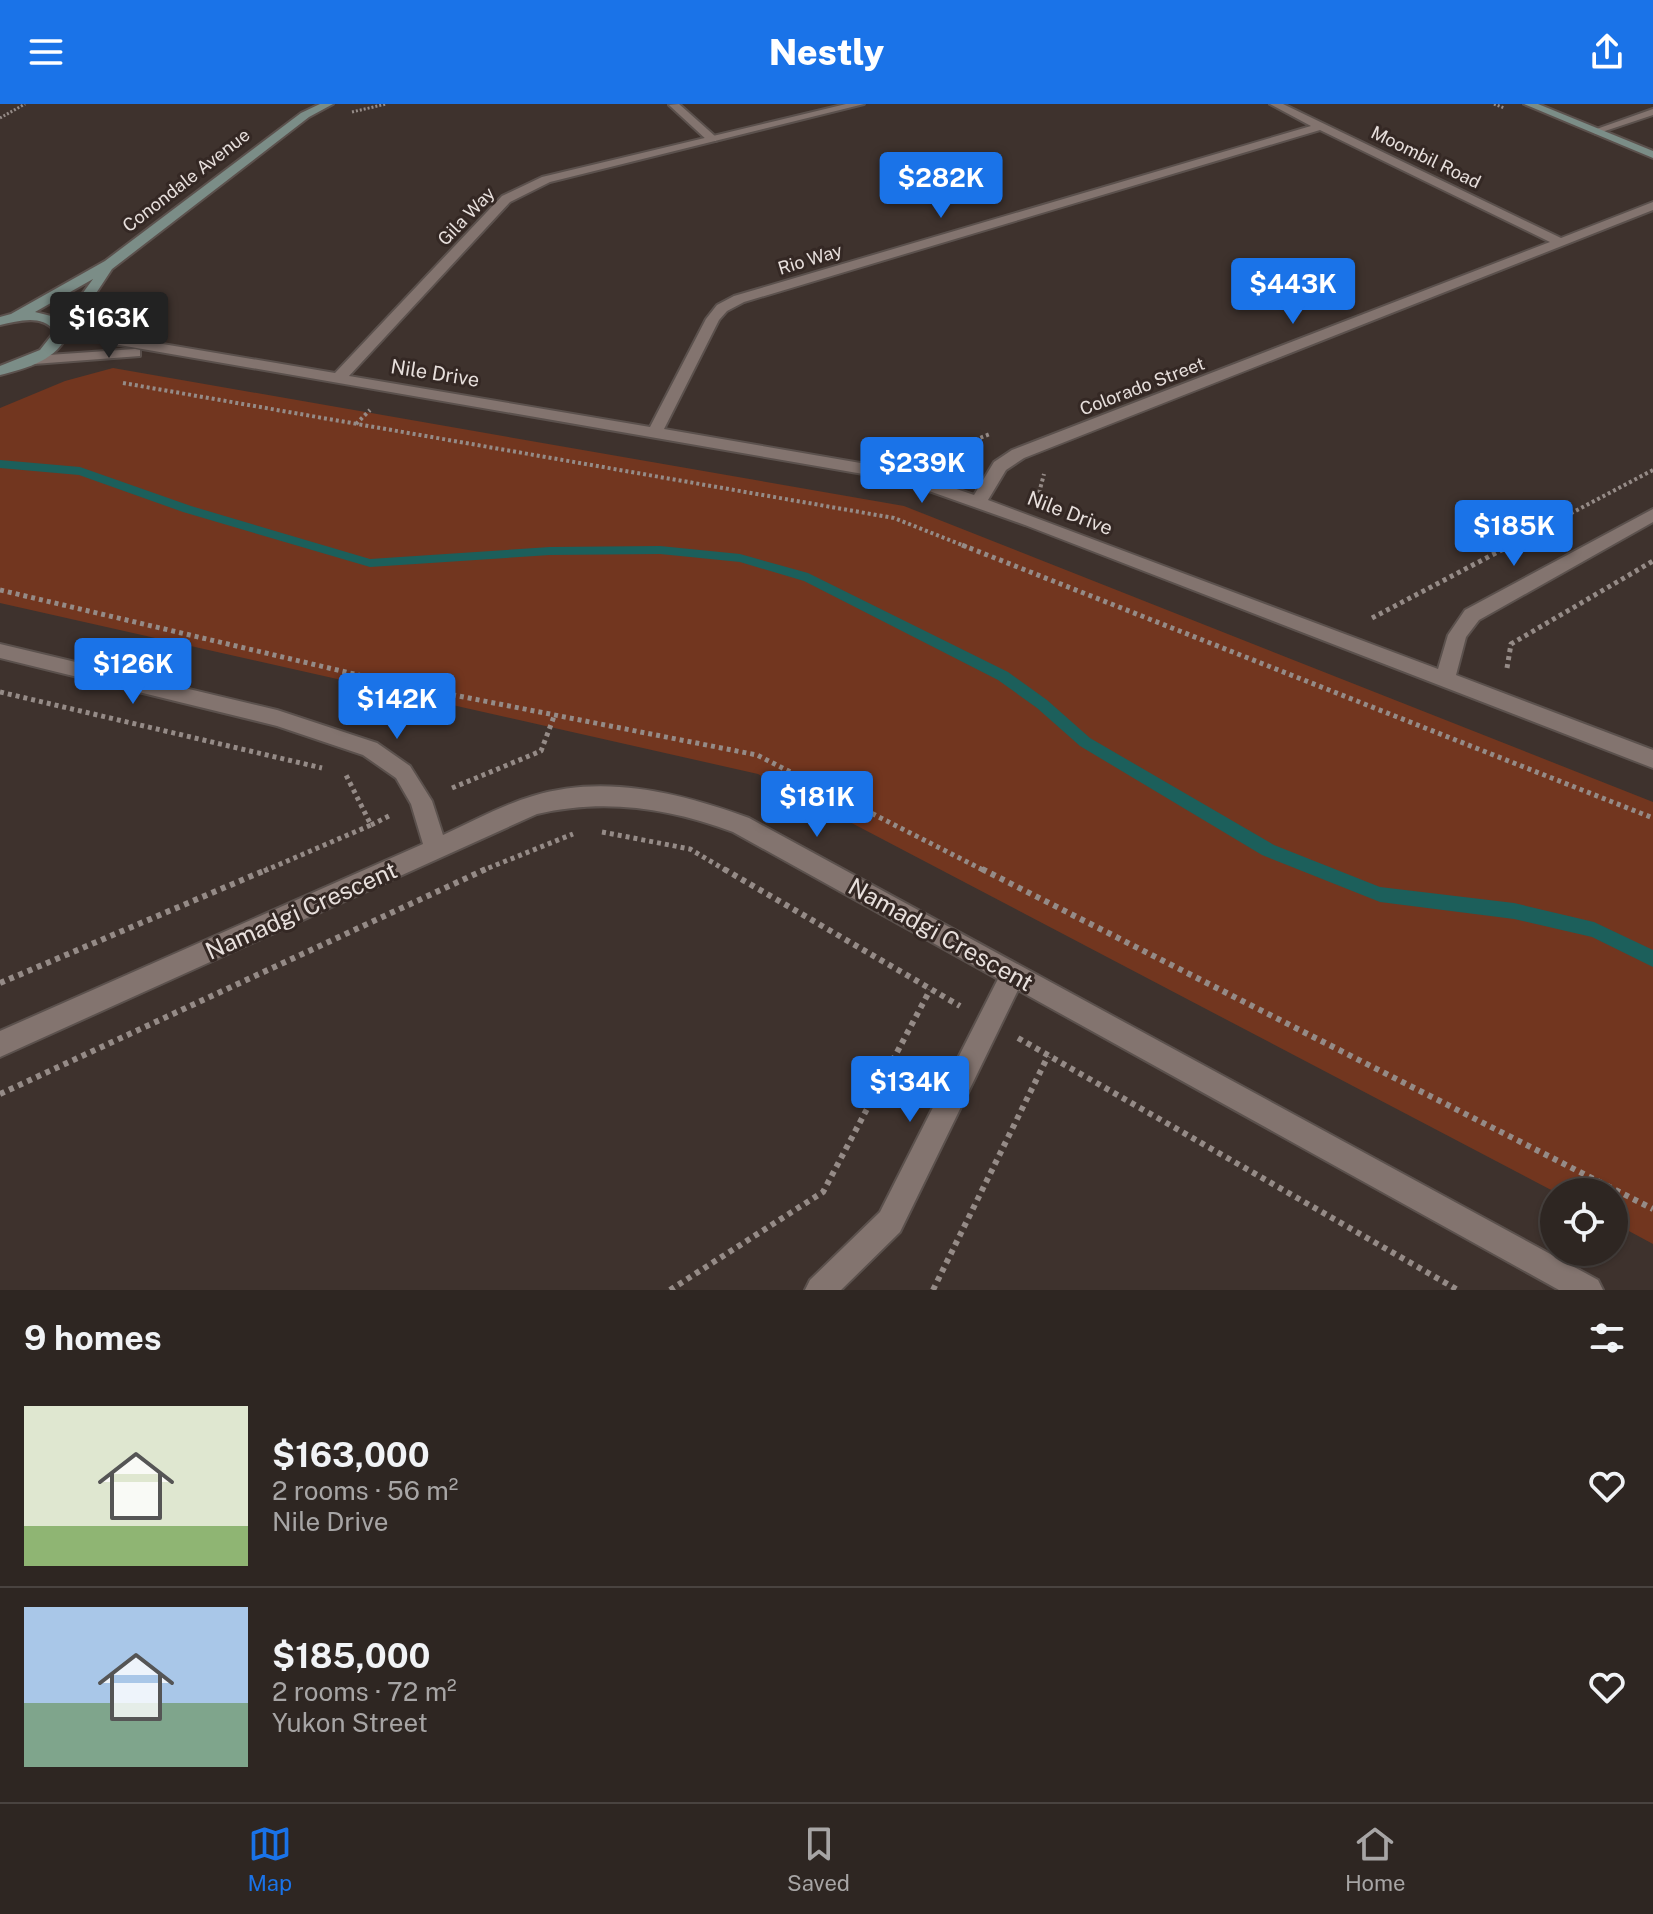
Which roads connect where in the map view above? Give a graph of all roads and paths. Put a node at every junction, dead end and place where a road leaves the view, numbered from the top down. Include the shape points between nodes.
1 (25, 104) edge
2 (328, 104) edge
3 (859, 104) edge
4 (1275, 104) edge
5 (1529, 104) edge
6 (674, 105) edge
7 (1653, 112) edge
8 (0, 118) edge
9 (1321, 126) junction
10 (1596, 131) junction
11 (712, 139) junction
12 (1653, 155) edge
13 (1653, 206) edge
14 (1560, 242) junction
15 (110, 264) junction
16 (16, 317) junction
17 (0, 321) edge
18 (61, 328) junction
19 (163, 351) junction
20 (34, 360) junction
21 (5, 371) edge
22 (337, 380) junction
23 (114, 381) dead end
24 (655, 432) junction
25 (1653, 470) edge
26 (1044, 473) dead end
27 (1051, 498) dead end
28 (978, 503) junction
29 (1653, 515) edge
30 (1653, 561) edge
31 (1385, 623) dead end
32 (1453, 648) junction
33 (0, 651) edge
34 (1507, 668) junction
35 (1521, 674) dead end
36 (1445, 680) junction
37 (0, 692) edge
38 (555, 714) dead end
39 (1653, 759) edge
40 (421, 801) junction
41 (1653, 818) edge
42 (371, 825) junction
43 (436, 849) junction
44 (1013, 974) junction
45 (0, 983) edge
46 (930, 990) junction
47 (990, 1021) junction
48 (0, 1044) edge
49 (1048, 1056) junction
50 (0, 1094) edge
51 (670, 1290) edge
52 (820, 1290) edge
53 (933, 1290) edge
54 (1458, 1290) edge
55 (1588, 1290) edge

1 - 8 path
2 - 15 street, Conondale Avenue via 305,115
3 - 11 street, Gila Way
4 - 9 street, Moombil Road
5 - 10 street
6 - 11 street
7 - 10 street
9 - 14 street, Moombil Road
9 - 24 street, Rio Way via 739,299 713,319
10 - 12 street
11 - 22 street, Gila Way via 522,188
13 - 14 street, Colorado Street
14 - 28 street, Colorado Street via 1018,454 1000,466
15 - 16 street, Conondale Avenue
15 - 18 street, Conondale Avenue
16 - 17 street
16 - 18 street via 44,317
18 - 19 street, Nile Drive
18 - 20 street, Conondale Avenue via 55,345
19 - 20 street, Nile Drive
19 - 22 street, Nile Drive
20 - 21 street
22 - 24 street, Nile Drive
23 - 41 path via 894,518
24 - 28 street, Nile Drive via 901,475
25 - 31 path via 1372,618
26 - 27 path via 1037,492
28 - 36 street, Nile Drive
29 - 32 street via 1472,615
30 - 34 path via 1511,644
32 - 34 path
32 - 36 street
33 - 40 street via 277,718 370,749 403,772
34 - 35 path
36 - 39 street, Nile Drive
37 - 42 path via 345,773
38 - 40 path via 541,751
40 - 42 path
40 - 43 street
42 - 45 path
43 - 44 street, Namadgi Crescent via 560,797 623,795 741,825
43 - 48 street, Namadgi Crescent
44 - 47 street
44 - 55 street, Namadgi Crescent
46 - 47 path
46 - 50 path via 690,849 586,829 526,850
46 - 51 path via 823,1192
47 - 49 path
47 - 52 street via 890,1222
49 - 53 path
49 - 54 path

